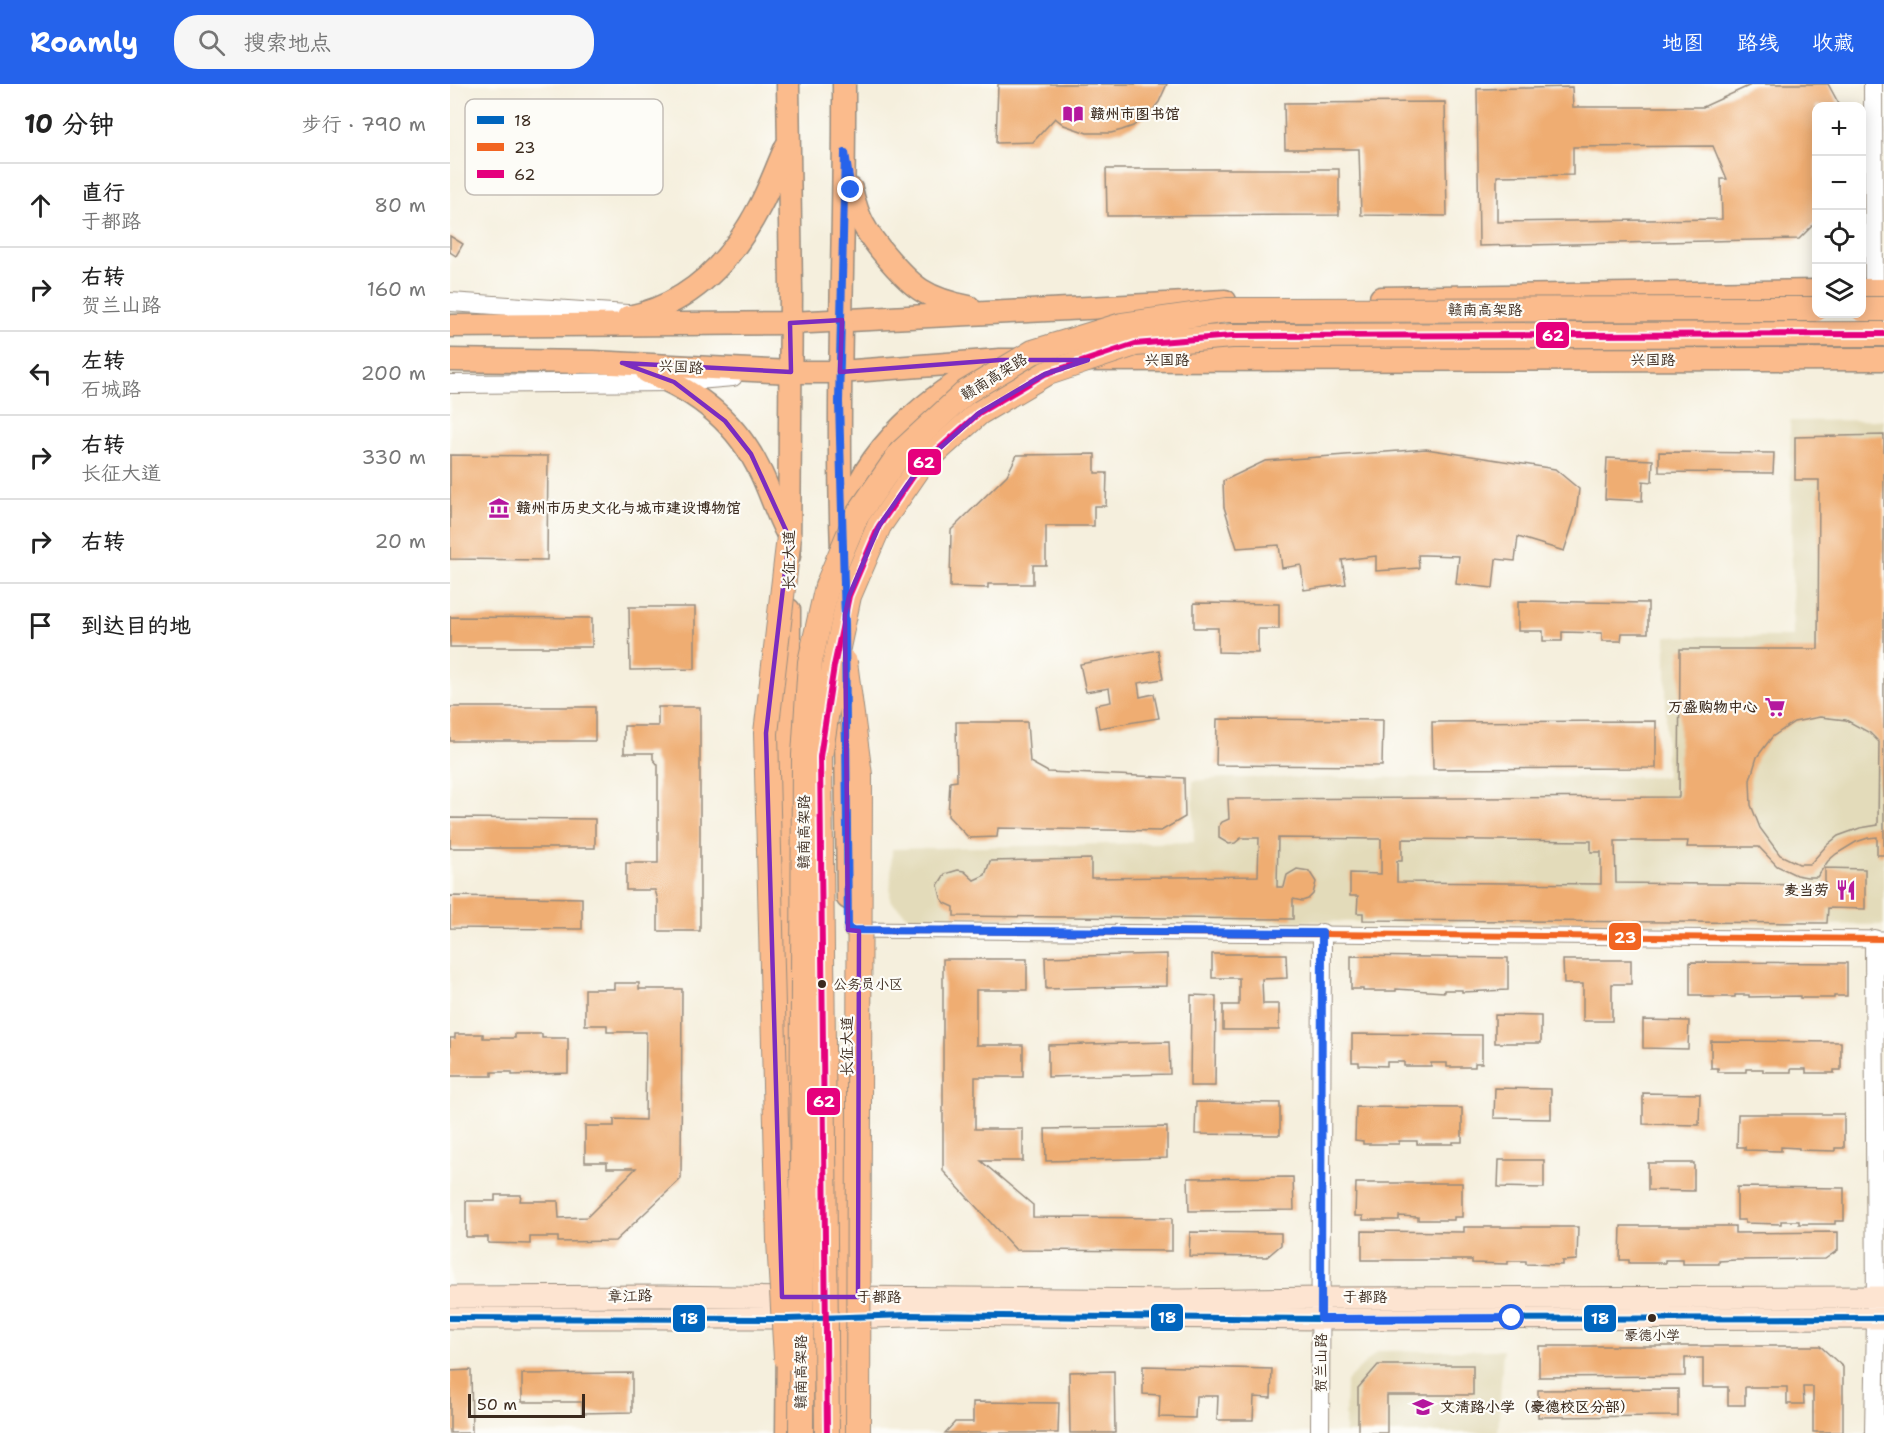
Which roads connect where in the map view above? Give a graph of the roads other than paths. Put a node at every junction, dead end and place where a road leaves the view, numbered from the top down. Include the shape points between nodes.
1 (788, 84) edge
2 (844, 84) edge
3 (1874, 84) edge
4 (788, 143) junction
5 (845, 153) junction
6 (1812, 291) edge
7 (1873, 298) edge
8 (450, 302) edge
9 (1812, 309) edge
10 (1021, 312) junction
11 (640, 315) junction
12 (842, 320) junction
13 (790, 323) junction
14 (450, 326) edge
15 (592, 326) junction
16 (1884, 334) edge
17 (1878, 359) edge
18 (450, 360) edge
19 (1000, 360) junction
20 (593, 362) junction
21 (791, 372) junction
22 (840, 372) junction
23 (674, 382) junction
24 (450, 384) edge
25 (842, 532) junction
26 (789, 537) junction
27 (845, 662) junction
28 (848, 930) junction
29 (1322, 933) junction
30 (1879, 939) edge
31 (450, 1297) edge
32 (1880, 1297) edge
33 (845, 1307) junction
34 (788, 1308) junction
35 (1321, 1308) junction
36 (450, 1318) edge
37 (1880, 1318) edge
38 (788, 1433) edge
39 (801, 1433) edge
40 (826, 1433) edge
41 (845, 1433) edge
42 (858, 1433) edge
43 (1320, 1433) edge
44 (1874, 1433) edge

1 - 4 main road, 长征大道
2 - 5 main road, 长征大道
3 - 7 street
4 - 11 main road via 750,224 710,274 684,296
4 - 13 main road, 长征大道
5 - 10 main road via 851,190 863,224 921,290 960,305
5 - 12 main road, 长征大道
6 - 10 main road via 1228,301
7 - 17 street
8 - 11 street
9 - 39 highway, 赣南高架路, bridge via 1227,310 1122,325 1033,352 966,392 901,452 856,517 827,586 810,662 804,755
10 - 12 main road
11 - 13 street
11 - 15 main road
12 - 13 main road
12 - 22 main road, 长征大道
13 - 15 main road
13 - 21 main road, 长征大道
14 - 15 main road
16 - 40 highway, 赣南高架路, bridge via 1232,336 1135,344 1045,374 980,412 921,465 879,526 849,596 820,757
17 - 19 main road, 兴国路
18 - 20 main road, 兴国路
19 - 22 main road, 兴国路
19 - 25 main road via 941,393 897,432 856,490
20 - 21 main road, 兴国路
20 - 23 main road via 633,366
21 - 22 main road, 兴国路
21 - 23 street
21 - 26 main road, 长征大道
22 - 25 main road, 长征大道
23 - 24 street
23 - 26 main road via 710,407 739,436 761,473
25 - 27 main road, 长征大道
26 - 34 main road, 长征大道
26 - 38 highway, bridge via 766,733
27 - 28 main road, 长征大道
27 - 42 highway, bridge via 860,775
28 - 29 street
28 - 33 main road, 长征大道
29 - 30 street
29 - 35 street, 贺兰山路
30 - 32 street
31 - 34 main road, 章江路 via 685,1296
32 - 35 main road, 于都路
32 - 37 street
33 - 34 main road, 章江路
33 - 35 main road, 于都路 via 940,1315
33 - 41 main road, 长征大道
34 - 36 main road, 章江路
34 - 38 main road, 长征大道
35 - 37 main road, 于都路
35 - 43 street, 贺兰山路
37 - 44 street

